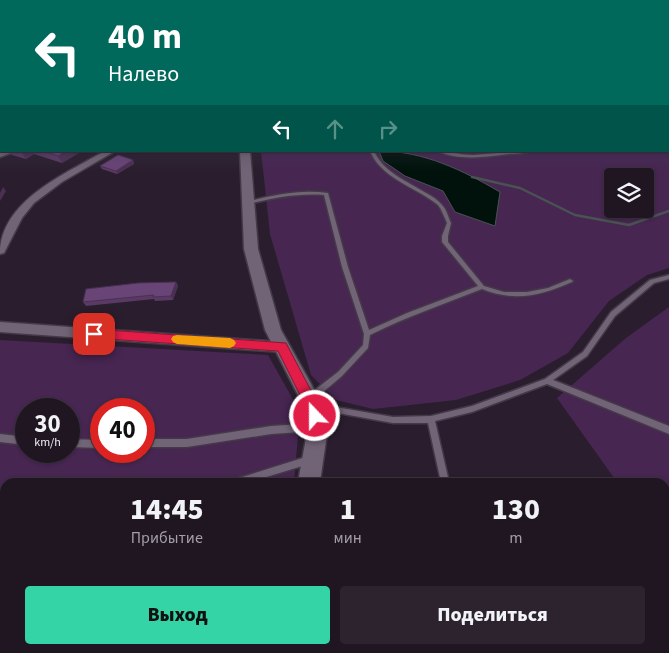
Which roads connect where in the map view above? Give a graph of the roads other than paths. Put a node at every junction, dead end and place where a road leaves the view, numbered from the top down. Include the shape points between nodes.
1 (108, 152) edge
2 (245, 152) edge
3 (372, 152) edge
4 (442, 152) edge
5 (514, 152) edge
6 (248, 203) junction
7 (0, 251) edge
8 (669, 277) edge
9 (570, 281) dead end
10 (482, 287) junction
11 (0, 327) edge
12 (367, 334) junction
13 (282, 346) junction
14 (547, 381) junction
15 (313, 406) junction
16 (431, 420) junction
17 (318, 427) junction
18 (669, 430) edge
19 (0, 438) edge
20 (15, 440) edge
21 (155, 443) edge
22 (313, 459) junction
23 (251, 478) edge
24 (310, 478) edge
25 (444, 478) edge

1 - 7 street via 30,202
2 - 6 street
3 - 10 lane via 374,158 395,177 418,188 441,206 449,223 445,242
4 - 5 lane via 468,155
6 - 12 lane via 308,192 326,194
6 - 13 street via 251,249 273,330
8 - 14 lane via 652,282 613,314 585,354
9 - 10 lane via 544,292 516,294 494,293
10 - 12 lane via 391,320
11 - 13 street
12 - 15 lane via 366,346 319,391
13 - 15 street
14 - 16 lane via 472,409
14 - 18 lane
15 - 16 lane via 393,420
15 - 17 street
16 - 25 lane
17 - 21 lane via 271,430 186,443
17 - 22 street
19 - 20 lane
22 - 23 lane
22 - 24 street

